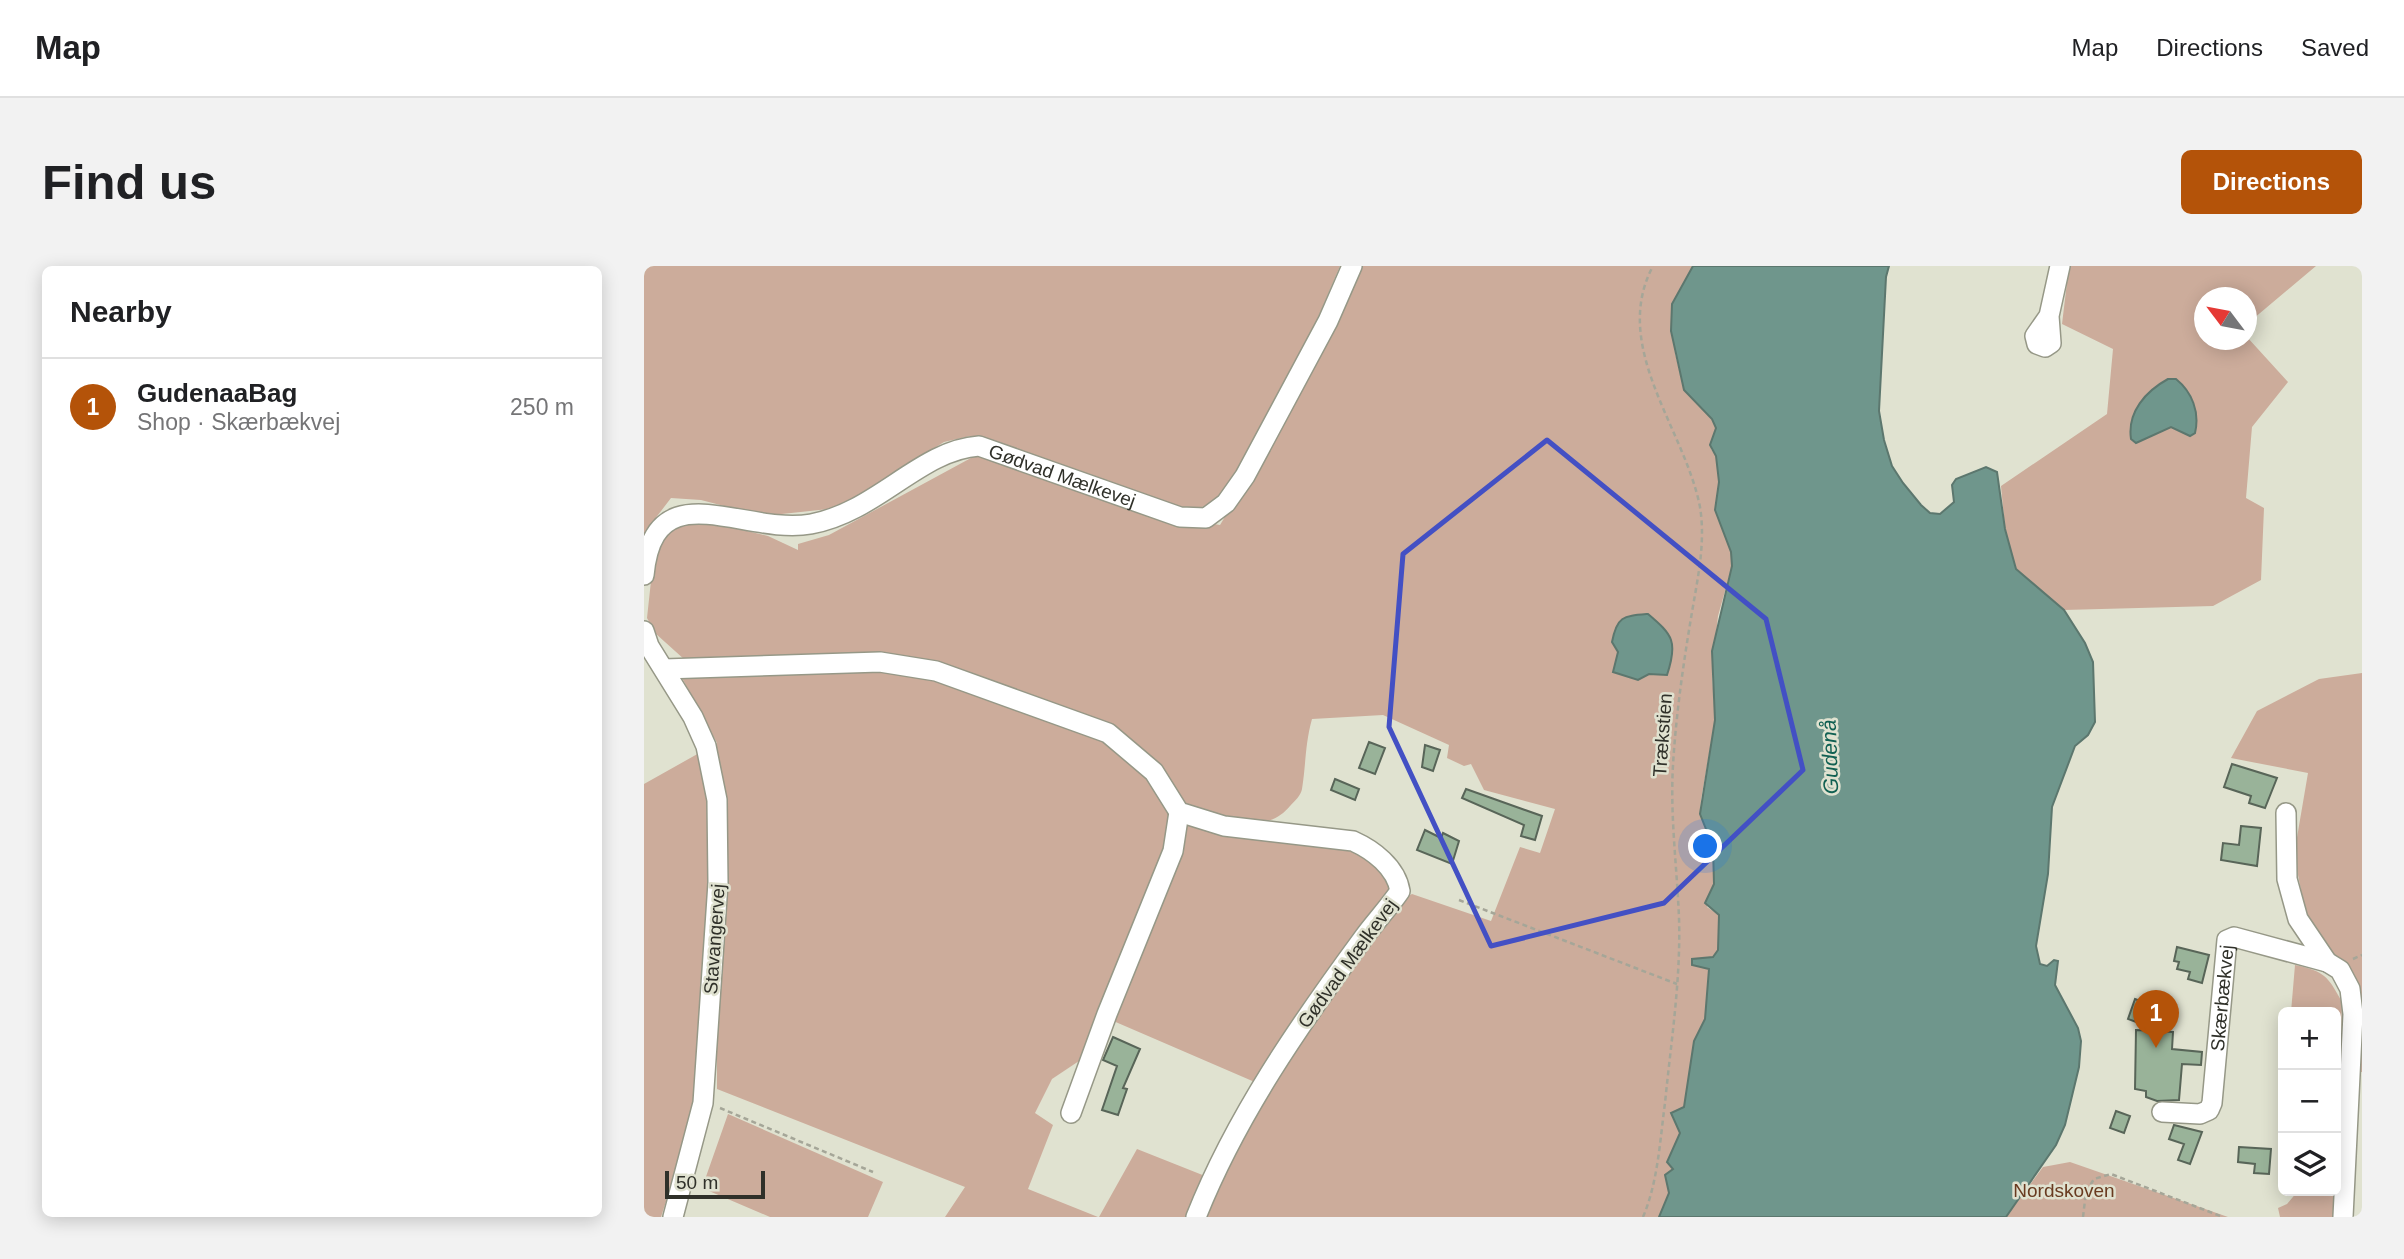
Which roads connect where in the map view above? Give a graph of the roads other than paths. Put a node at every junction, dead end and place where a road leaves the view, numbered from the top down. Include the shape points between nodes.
1 (1352, 266) edge
2 (2060, 266) edge
3 (2049, 316) dead end
4 (644, 575) edge
5 (644, 631) edge
6 (664, 668) junction
7 (1179, 811) junction
8 (2286, 813) dead end
9 (2327, 962) junction
10 (2162, 1112) dead end
11 (1071, 1113) dead end
12 (673, 1217) edge
13 (1196, 1217) edge
14 (2343, 1217) edge

1 - 4 street, Gødvad Mælkevej via 1328,321 1245,476 1226,503 1206,518 1180,517 979,446 962,447 942,454 872,501 835,518 773,525 691,512 676,514 652,536
2 - 3 street
5 - 6 street
6 - 7 street via 880,662 936,671 1108,733 1154,772
6 - 12 street, Stavangervej via 706,746 717,800 718,883 703,1103
7 - 11 street via 1173,851
7 - 13 street, Gødvad Mælkevej via 1224,826 1353,841 1381,860 1398,879 1400,891 1283,1054 1222,1160
8 - 9 street via 2291,899 2298,919
9 - 10 street, Skærbækvej via 2234,937 2227,940 2212,1103 2200,1115
9 - 14 street via 2340,970 2350,989 2353,1014

